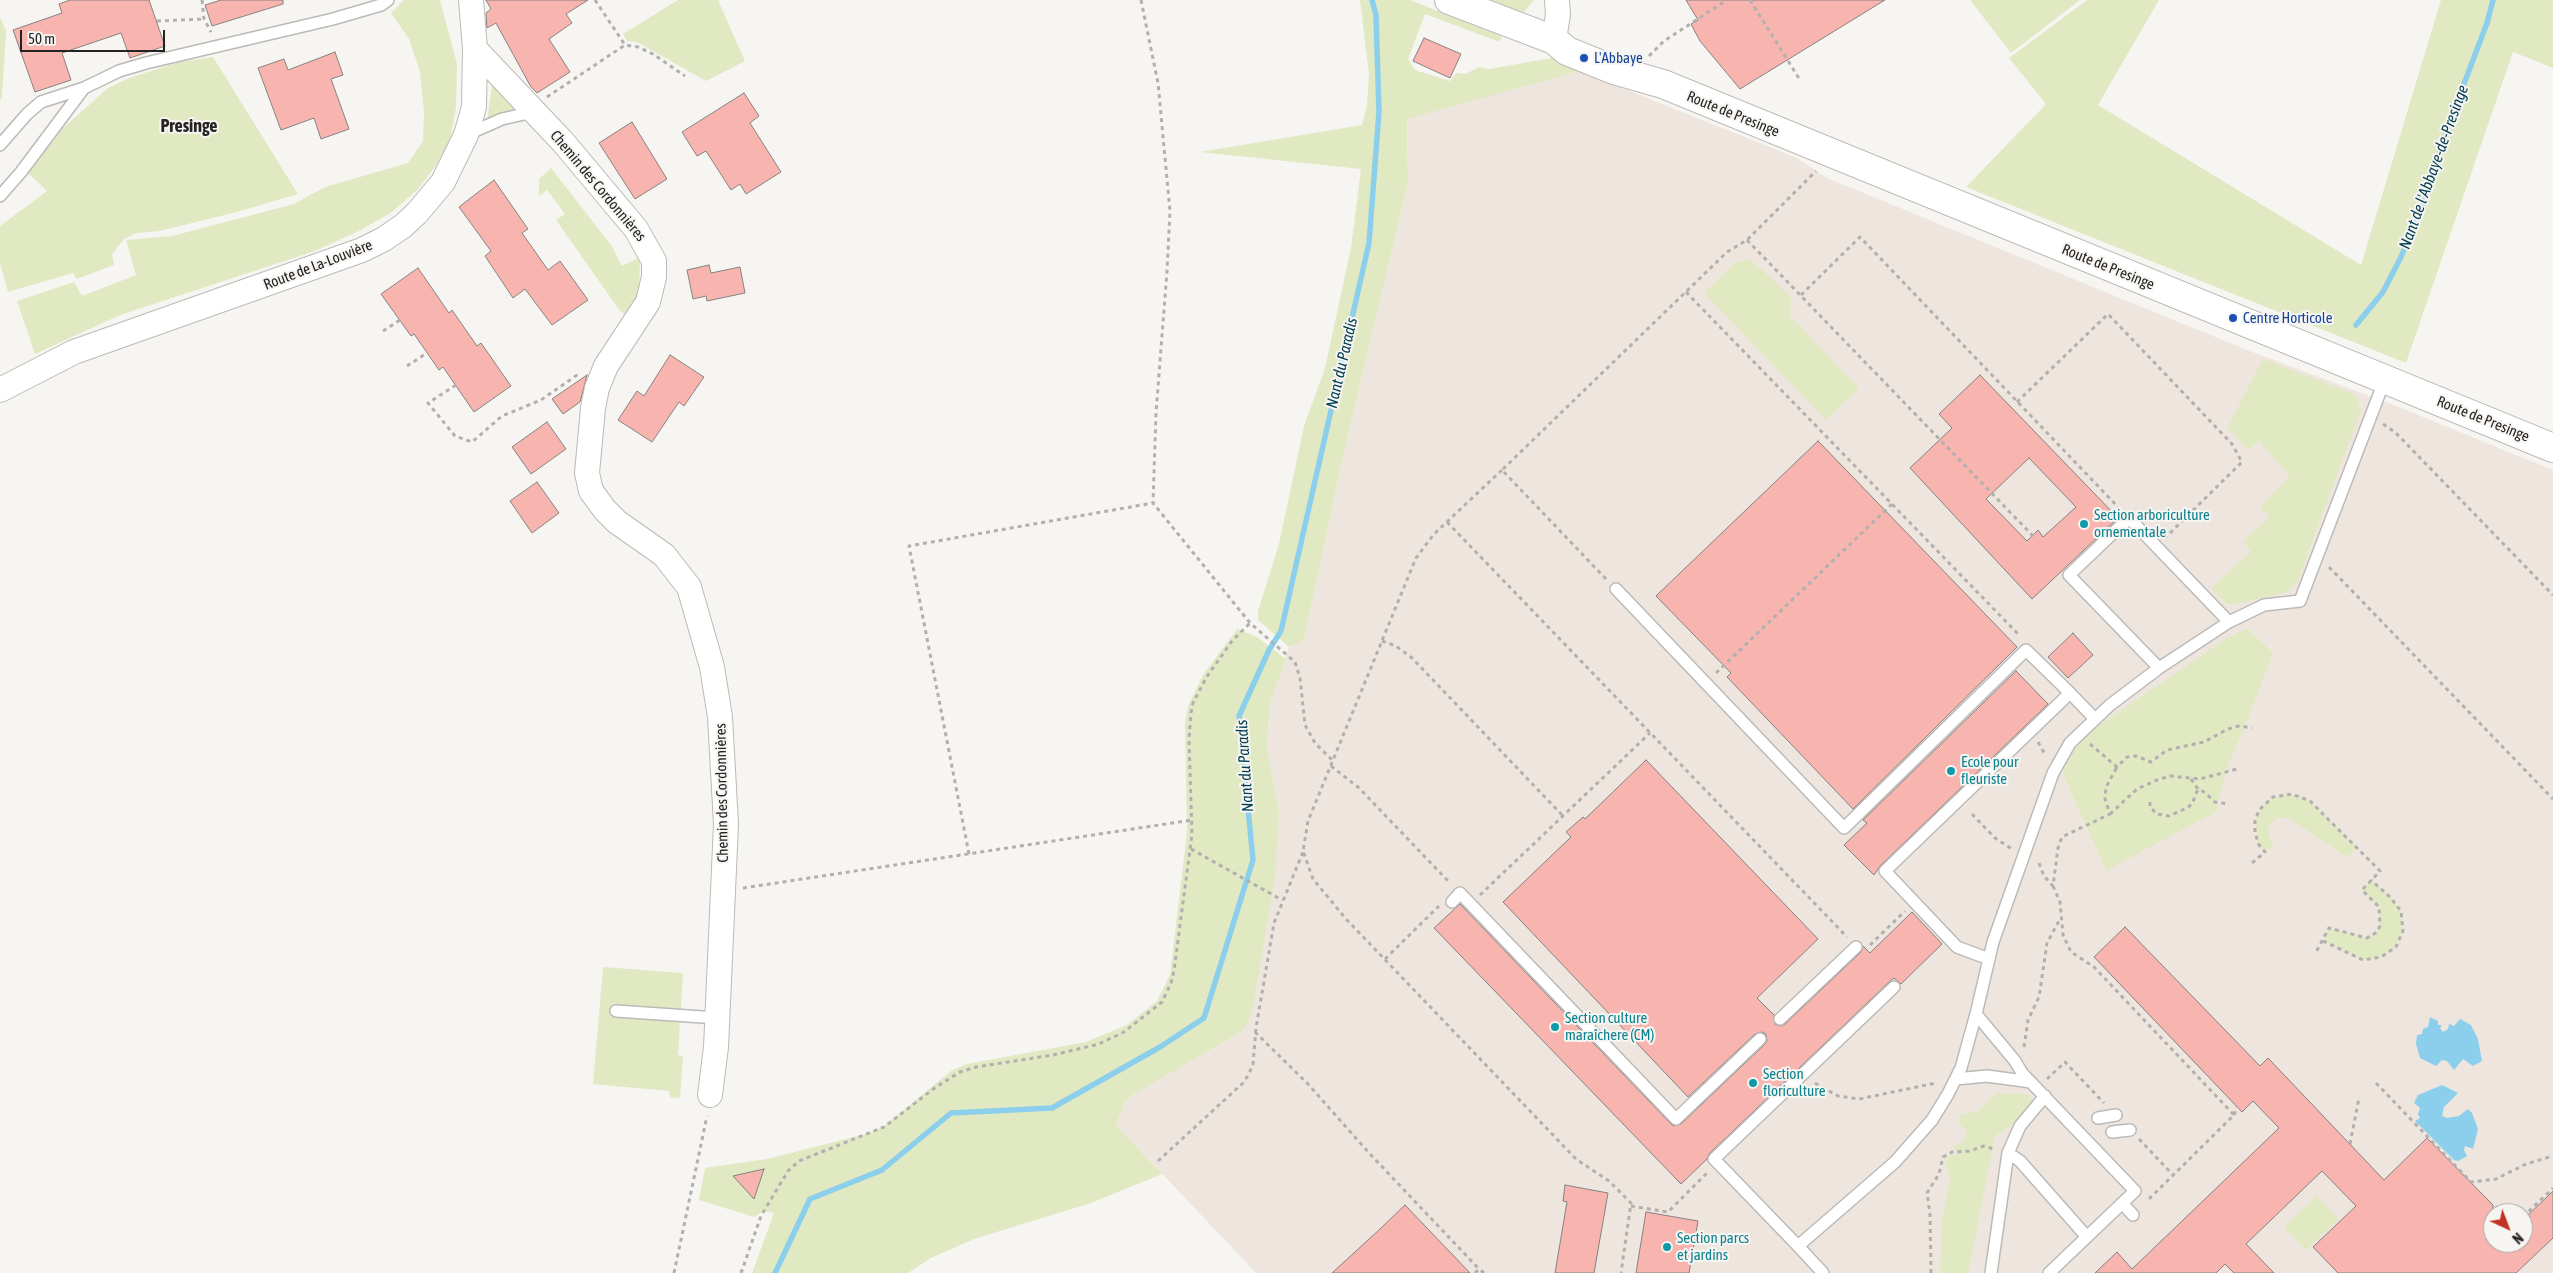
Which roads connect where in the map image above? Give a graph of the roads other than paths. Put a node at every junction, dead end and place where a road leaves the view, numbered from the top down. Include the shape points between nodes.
1 (388, 0) edge
2 (471, 0) edge
3 (1449, 0) edge
4 (1556, 0) edge
5 (1554, 40) junction
6 (475, 49) junction
7 (84, 88) junction
8 (533, 112) junction
9 (466, 135) junction
10 (0, 145) edge
11 (0, 196) edge
12 (2385, 379) junction
13 (0, 390) edge
14 (2553, 448) edge
15 (1616, 589) road end
16 (2229, 622) junction
17 (2159, 668) junction
18 (2070, 693) junction
19 (2094, 718) junction
20 (1456, 898) road end
21 (1862, 947) road end
22 (1988, 959) junction
23 (1894, 987) dead end
24 (616, 1011) dead end
25 (1976, 1014) junction
26 (717, 1018) junction
27 (1780, 1019) dead end
28 (1760, 1039) dead end
29 (1956, 1079) junction
30 (2031, 1082) junction
31 (710, 1095) road end
32 (2044, 1096) junction
33 (2116, 1115) dead end
34 (2098, 1118) dead end
35 (2130, 1130) dead end
36 (2112, 1132) dead end
37 (2008, 1153) junction
38 (2122, 1204) junction
39 (2133, 1215) road end
40 (2087, 1237) junction
41 (1798, 1246) junction
42 (1823, 1273) edge
43 (1991, 1273) edge
44 (2049, 1273) edge

1 - 7 lane via 333,19 146,63 119,71
2 - 6 street, Route de La-Louvière
3 - 5 street, Route de Presinge
4 - 5 street via 1558,14
5 - 12 street, Route de Presinge via 1567,51 1614,70 1663,84
6 - 8 street, Chemin des Cordonnières
6 - 9 street, Route de La-Louvière via 474,107
7 - 10 lane via 41,102
7 - 11 lane
8 - 9 lane via 502,119
8 - 26 street, Chemin des Cordonnières via 564,142 636,229 654,261 648,302 603,372 592,408 587,473 591,491 617,522 664,555 682,576 695,602 712,667 725,771
9 - 13 street, Route de La-Louvière via 443,182 417,213 384,239 314,269 74,352
12 - 14 street, Route de Presinge
12 - 16 lane via 2300,601 2264,605
15 - 18 lane via 1844,828 2026,650
16 - 17 lane
16 - 17 lane via 2129,518 2069,576
17 - 19 lane
18 - 19 lane
18 - 22 lane via 1885,872 1956,947
19 - 22 lane via 2070,743 2054,773
20 - 28 lane via 1470,904 1676,1119
21 - 27 lane
22 - 25 lane
23 - 41 lane via 1714,1159
24 - 26 lane
25 - 29 lane
25 - 30 lane
26 - 31 street, Chemin des Cordonnières
29 - 30 lane via 1987,1076
29 - 41 lane via 1940,1108 1909,1148
30 - 32 lane
32 - 37 lane via 2020,1126
32 - 38 lane via 2135,1191
33 - 34 lane
35 - 36 lane
37 - 40 lane via 2020,1161
37 - 43 lane
38 - 39 lane
38 - 40 lane
40 - 44 lane
41 - 42 lane

